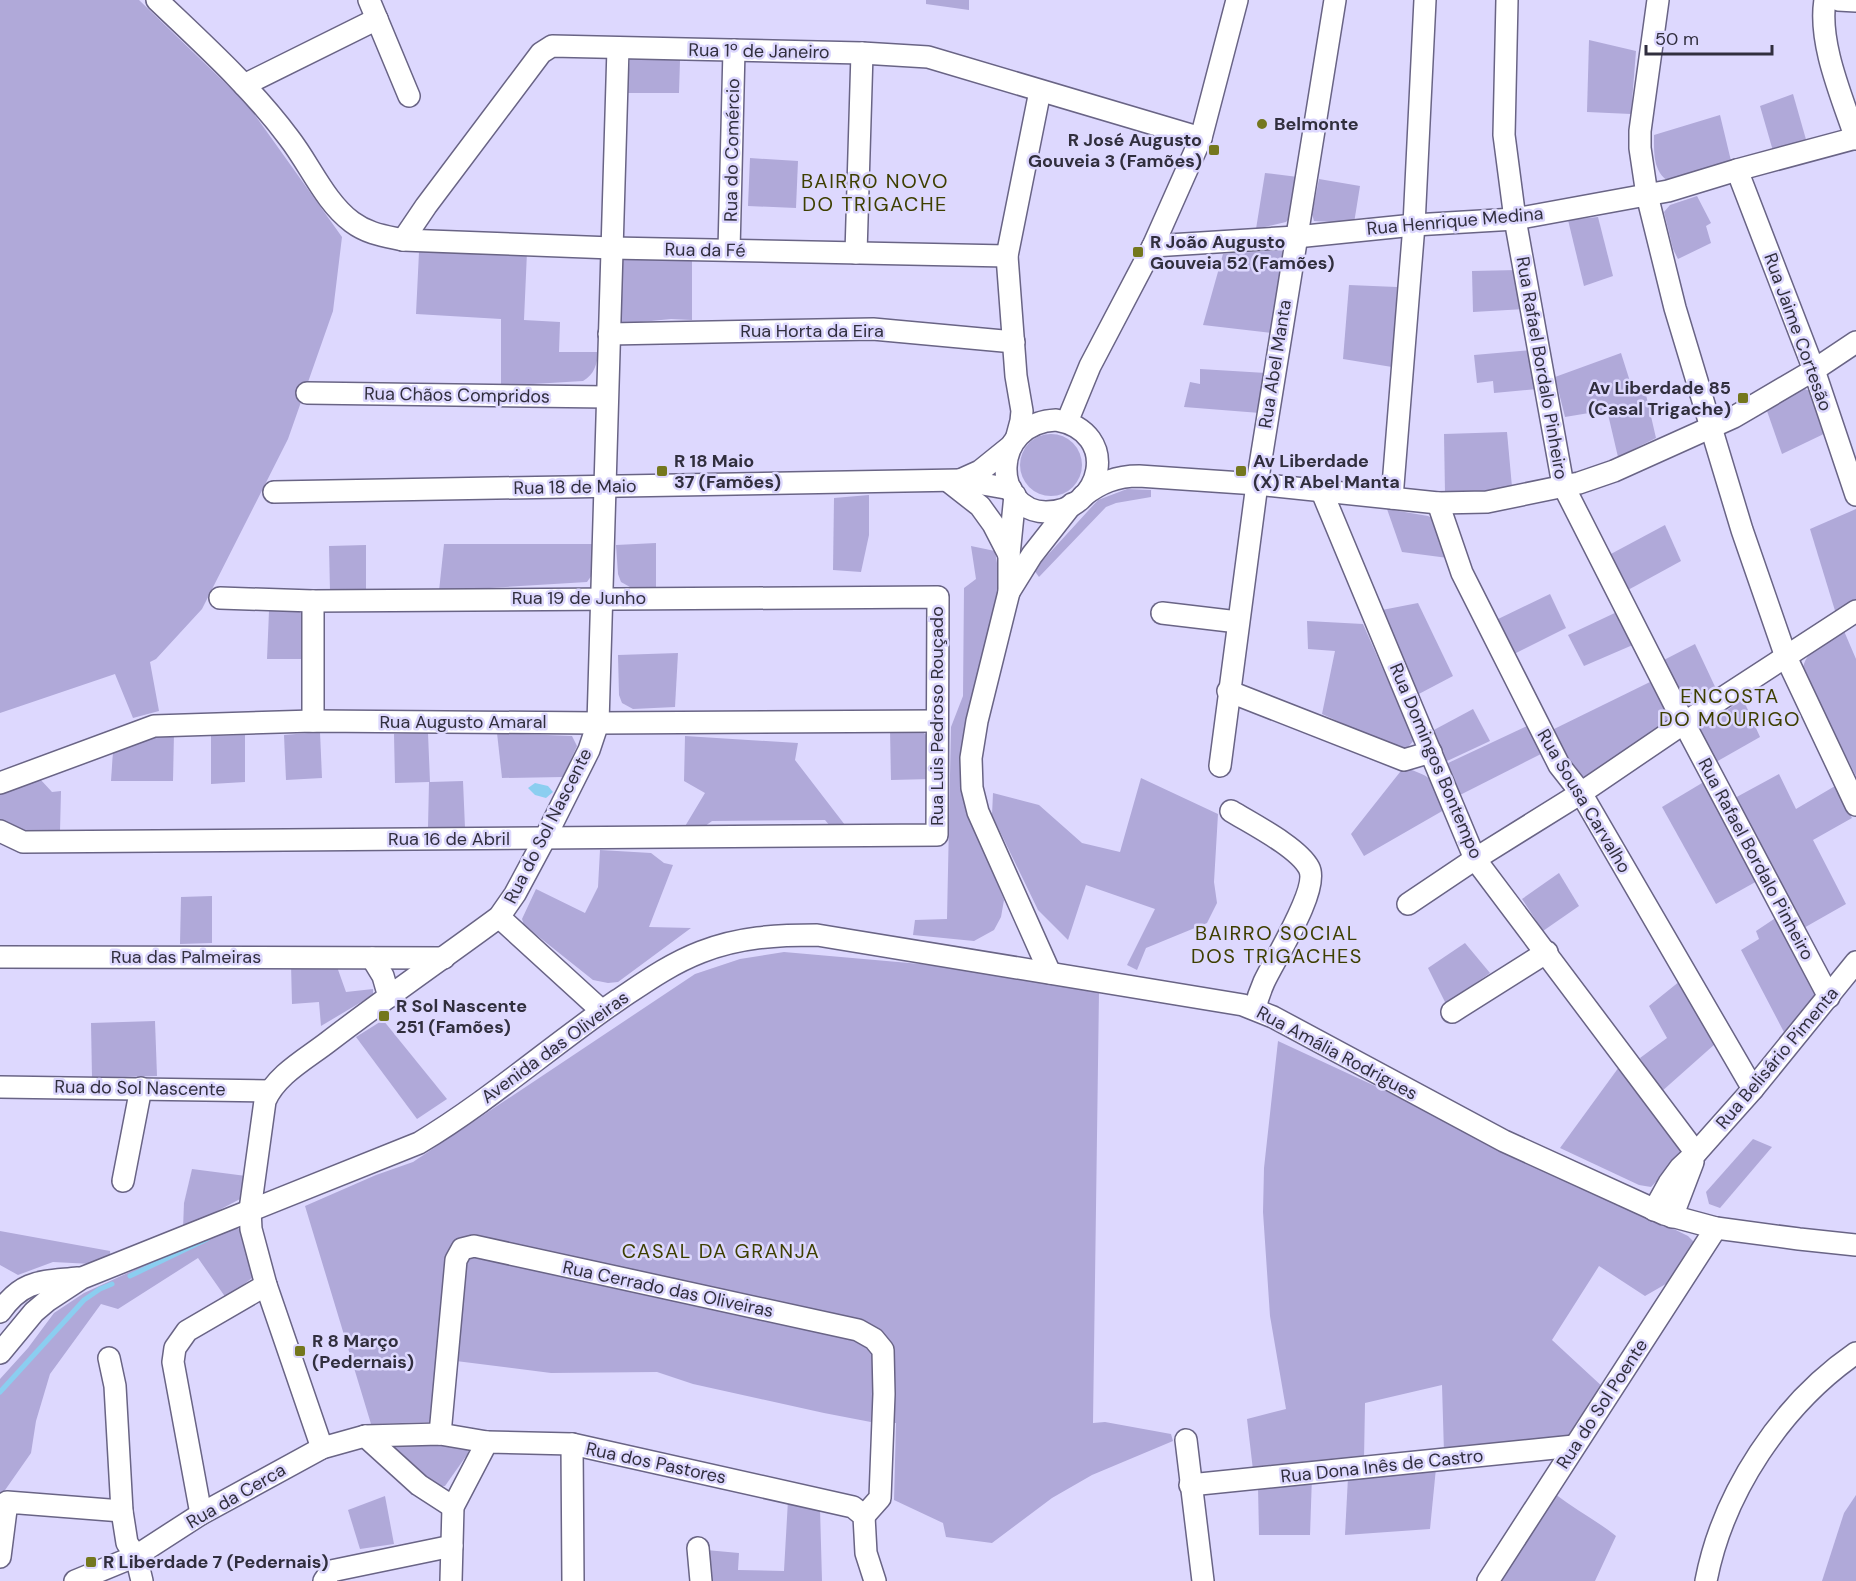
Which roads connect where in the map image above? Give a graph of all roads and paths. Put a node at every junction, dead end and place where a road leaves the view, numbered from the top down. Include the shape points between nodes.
1 (157, 0) edge
2 (1237, 0) edge
3 (1335, 0) edge
4 (1425, 0) edge
5 (1507, 0) edge
6 (1658, 0) edge
7 (1825, 0) edge
8 (1838, 0) edge
9 (1856, 1) edge
10 (373, 9) edge
11 (618, 48) junction
12 (734, 50) junction
13 (862, 53) junction
14 (244, 84) junction
15 (1040, 91) junction
16 (410, 96) dead end
17 (1201, 138) junction
18 (1856, 139) edge
19 (1737, 170) junction
20 (1647, 195) junction
21 (1515, 219) junction
22 (1414, 225) junction
23 (1296, 237) junction
24 (403, 240) junction
25 (1153, 246) junction
26 (612, 248) junction
27 (729, 250) junction
28 (855, 253) junction
29 (1007, 256) junction
30 (609, 334) junction
31 (1014, 342) junction
32 (1856, 342) edge
33 (1814, 370) junction
34 (307, 393) dead end
35 (607, 397) junction
36 (1067, 422) junction
37 (1711, 429) junction
38 (1014, 441) junction
39 (1093, 442) junction
40 (1139, 476) junction
41 (954, 480) junction
42 (1257, 484) junction
43 (1563, 485) junction
44 (605, 486) junction
45 (274, 492) dead end
46 (1013, 492) junction
47 (1322, 492) junction
48 (1856, 495) edge
49 (1392, 498) junction
50 (1078, 500) junction
51 (1438, 503) junction
52 (1008, 555) junction
53 (1010, 592) junction
54 (938, 597) joint
55 (220, 598) dead end
56 (602, 598) junction
57 (313, 601) junction
58 (1856, 611) edge
59 (1162, 614) dead end
60 (1238, 622) junction
61 (1786, 657) junction
62 (1228, 692) junction
63 (313, 721) junction
64 (937, 721) junction
65 (598, 723) junction
66 (1684, 723) junction
67 (1431, 752) junction
68 (1220, 766) dead end
69 (0, 783) edge
70 (1581, 793) junction
71 (1856, 805) edge
72 (1231, 811) dead end
73 (0, 831) edge
74 (937, 835) joint
75 (545, 838) junction
76 (1475, 858) junction
77 (1408, 904) dead end
78 (499, 917) junction
79 (1547, 952) junction
80 (0, 957) edge
81 (372, 958) junction
82 (444, 958) junction
83 (1856, 962) edge
84 (1050, 973) junction
85 (388, 997) junction
86 (1829, 997) junction
87 (1255, 1009) junction
88 (602, 1011) junction
89 (1452, 1012) dead end
90 (0, 1087) edge
91 (141, 1088) junction
92 (1753, 1089) junction
93 (269, 1091) junction
94 (1696, 1153) junction
95 (123, 1181) dead end
96 (250, 1210) junction
97 (1663, 1214) junction
98 (1716, 1228) junction
99 (1856, 1245) edge
100 (82, 1278) junction
101 (266, 1284) junction
102 (0, 1312) edge
103 (0, 1353) edge
104 (1856, 1353) edge
105 (109, 1358) dead end
106 (440, 1434) junction
107 (365, 1436) junction
108 (1186, 1440) dead end
109 (487, 1442) junction
110 (572, 1444) junction
111 (1574, 1446) junction
112 (322, 1448) junction
113 (1190, 1485) junction
114 (453, 1507) junction
115 (122, 1511) junction
116 (201, 1514) junction
117 (864, 1516) junction
118 (452, 1546) junction
119 (698, 1548) dead end
120 (136, 1556) junction
121 (0, 1557) edge
122 (75, 1581) edge
123 (142, 1581) edge
124 (324, 1581) edge
125 (451, 1581) edge
126 (573, 1581) edge
127 (701, 1581) edge
128 (875, 1581) edge
129 (1203, 1581) edge
130 (1488, 1581) edge
131 (1706, 1581) edge

1 - 14 street, Rua da Fé
2 - 17 street
3 - 23 street, Rua Abel Manta
4 - 22 street
5 - 21 street, Rua Rafael Bordalo Pinheiro via 1504,135
6 - 20 street via 1640,131
7 - 18 street via 1825,41
8 - 9 street
10 - 14 street
10 - 16 street
11 - 12 street, Rua 1º de Janeiro
11 - 24 street, Rua 1º de Janeiro via 552,46 541,52
11 - 26 street, Rua do Sol Nascente
12 - 13 street, Rua 1º de Janeiro
12 - 27 street, Rua do Comércio
13 - 15 street, Rua 1º de Janeiro via 928,57
13 - 28 street
14 - 24 street, Rua da Fé via 352,222 373,234
15 - 17 street, Rua 1º de Janeiro
15 - 29 street
17 - 25 street
18 - 19 street, Rua Henrique Medina
19 - 20 street, Rua Henrique Medina
19 - 33 street, Rua Jaime Cortesão
20 - 21 street, Rua Henrique Medina
20 - 37 street
21 - 22 street, Rua Henrique Medina
21 - 43 street, Rua Rafael Bordalo Pinheiro
22 - 23 street, Rua Henrique Medina
22 - 49 street
23 - 25 street, Rua Henrique Medina
23 - 42 street, Rua Abel Manta
24 - 26 street, Rua da Fé
25 - 36 street via 1090,366
26 - 27 street, Rua da Fé
26 - 30 street, Rua do Sol Nascente
27 - 28 street, Rua da Fé
28 - 29 street, Rua da Fé
29 - 31 street
30 - 31 street, Rua Horta da Eira via 873,329
30 - 35 street, Rua do Sol Nascente
31 - 38 street via 1022,411
32 - 33 street
33 - 37 street
33 - 48 street, Rua Jaime Cortesão
34 - 35 street, Rua Chãos Compridos
35 - 44 street, Rua do Sol Nascente
36 - 38 street via 1035,424
36 - 39 street
37 - 43 street via 1614,471
37 - 61 street
38 - 41 street, Rua 18 de Maio via 980,471
38 - 46 street via 1005,468
39 - 40 street
39 - 50 street via 1098,465 1095,478
40 - 42 street
40 - 50 street via 1109,480
41 - 44 street, Rua 18 de Maio
41 - 46 street, Rua 18 de Maio
41 - 52 street via 993,524
42 - 47 street
42 - 60 street, Rua Abel Manta
43 - 51 street via 1487,502
43 - 66 street, Rua Rafael Bordalo Pinheiro
44 - 45 street, Rua 18 de Maio
44 - 56 street, Rua do Sol Nascente
46 - 50 street via 1026,505 1046,512
46 - 52 street
47 - 49 street
47 - 67 street, Rua Domingos Bontempo
49 - 51 street
50 - 53 street via 1032,555
51 - 70 street, Rua Sousa Carvalho via 1462,573 1559,765
52 - 53 street
53 - 84 street via 977,721 971,758 972,788 978,812
54 - 56 street, Rua 19 de Junho
54 - 64 street, Rua Luis Pedroso Rouçado
55 - 57 street, Rua 19 de Junho
56 - 57 street, Rua 19 de Junho
56 - 65 street, Rua do Sol Nascente
57 - 63 street
58 - 61 street
59 - 60 street
60 - 62 street, Rua Abel Manta
61 - 66 street
61 - 71 street
62 - 67 street via 1404,760
62 - 68 street, Rua Abel Manta
63 - 65 street, Rua Augusto Amaral
63 - 69 street, Rua Augusto Amaral via 154,726
64 - 65 street, Rua Augusto Amaral
64 - 74 street, Rua Luis Pedroso Rouçado
65 - 75 street, Rua do Sol Nascente via 589,750
66 - 70 street
66 - 86 street, Rua Rafael Bordalo Pinheiro
67 - 76 street, Rua Domingos Bontempo
70 - 76 street
70 - 92 street, Rua Sousa Carvalho
72 - 87 street via 1299,855 1310,870 1311,882 1298,918 1263,984
73 - 75 street, Rua 16 de Abril via 23,842
74 - 75 street, Rua 16 de Abril
75 - 78 street, Rua do Sol Nascente
76 - 77 street
76 - 79 street, Rua Domingos Bontempo
78 - 82 street, Rua do Sol Nascente
78 - 88 street
79 - 89 street
79 - 94 street, Rua Domingos Bontempo
80 - 81 street, Rua das Palmeiras
81 - 82 street, Rua das Palmeiras
81 - 85 street via 383,976
82 - 85 street, Rua do Sol Nascente
83 - 86 street, Rua Belisário Pimenta
84 - 87 street, Rua Amália Rodrigues
84 - 88 street, Avenida das Oliveiras via 817,935 771,935 702,952 666,968
85 - 93 street, Rua do Sol Nascente
86 - 92 street, Rua Belisário Pimenta
87 - 97 street, Rua Amália Rodrigues via 1495,1136
88 - 96 street, Avenida das Oliveiras via 448,1126 419,1143
90 - 91 street, Rua do Sol Nascente
91 - 93 street, Rua do Sol Nascente
91 - 95 street
92 - 94 street, Rua Belisário Pimenta
93 - 96 street
94 - 97 street, Rua Belisário Pimenta
96 - 100 street, Avenida das Oliveiras
96 - 101 street via 251,1230
97 - 98 street, Rua Amália Rodrigues
98 - 99 street, Rua Amália Rodrigues
98 - 111 street, Rua do Sol Poente
100 - 102 street, Avenida das Oliveiras via 33,1283 9,1299
100 - 103 street, Avenida das Oliveiras via 46,1301
101 - 112 street
101 - 116 street via 187,1332 175,1348 173,1362
104 - 131 street via 1831,1370 1782,1423 1750,1468 1725,1518
105 - 115 street via 115,1386
106 - 107 street, Rua da Cerca
106 - 109 street, Rua da Cerca
106 - 117 street, Rua Cerrado das Oliveiras via 456,1260 462,1249 474,1246 858,1330 874,1339 883,1350 880,1498
107 - 112 street, Rua da Cerca
107 - 114 street via 419,1485
108 - 113 street
109 - 110 street, Rua dos Pastores
109 - 114 street
110 - 117 street, Rua dos Pastores via 854,1507
110 - 126 street
111 - 113 street, Rua Dona Inês de Castro
111 - 130 street, Rua do Sol Poente
112 - 116 street, Rua da Cerca
113 - 129 street
114 - 118 street
115 - 120 street via 127,1543
115 - 121 street via 7,1502
116 - 120 street, Rua da Cerca
117 - 128 street via 866,1553
118 - 124 street via 331,1571
118 - 125 street
119 - 127 street
120 - 122 street, Rua da Cerca
120 - 123 street

